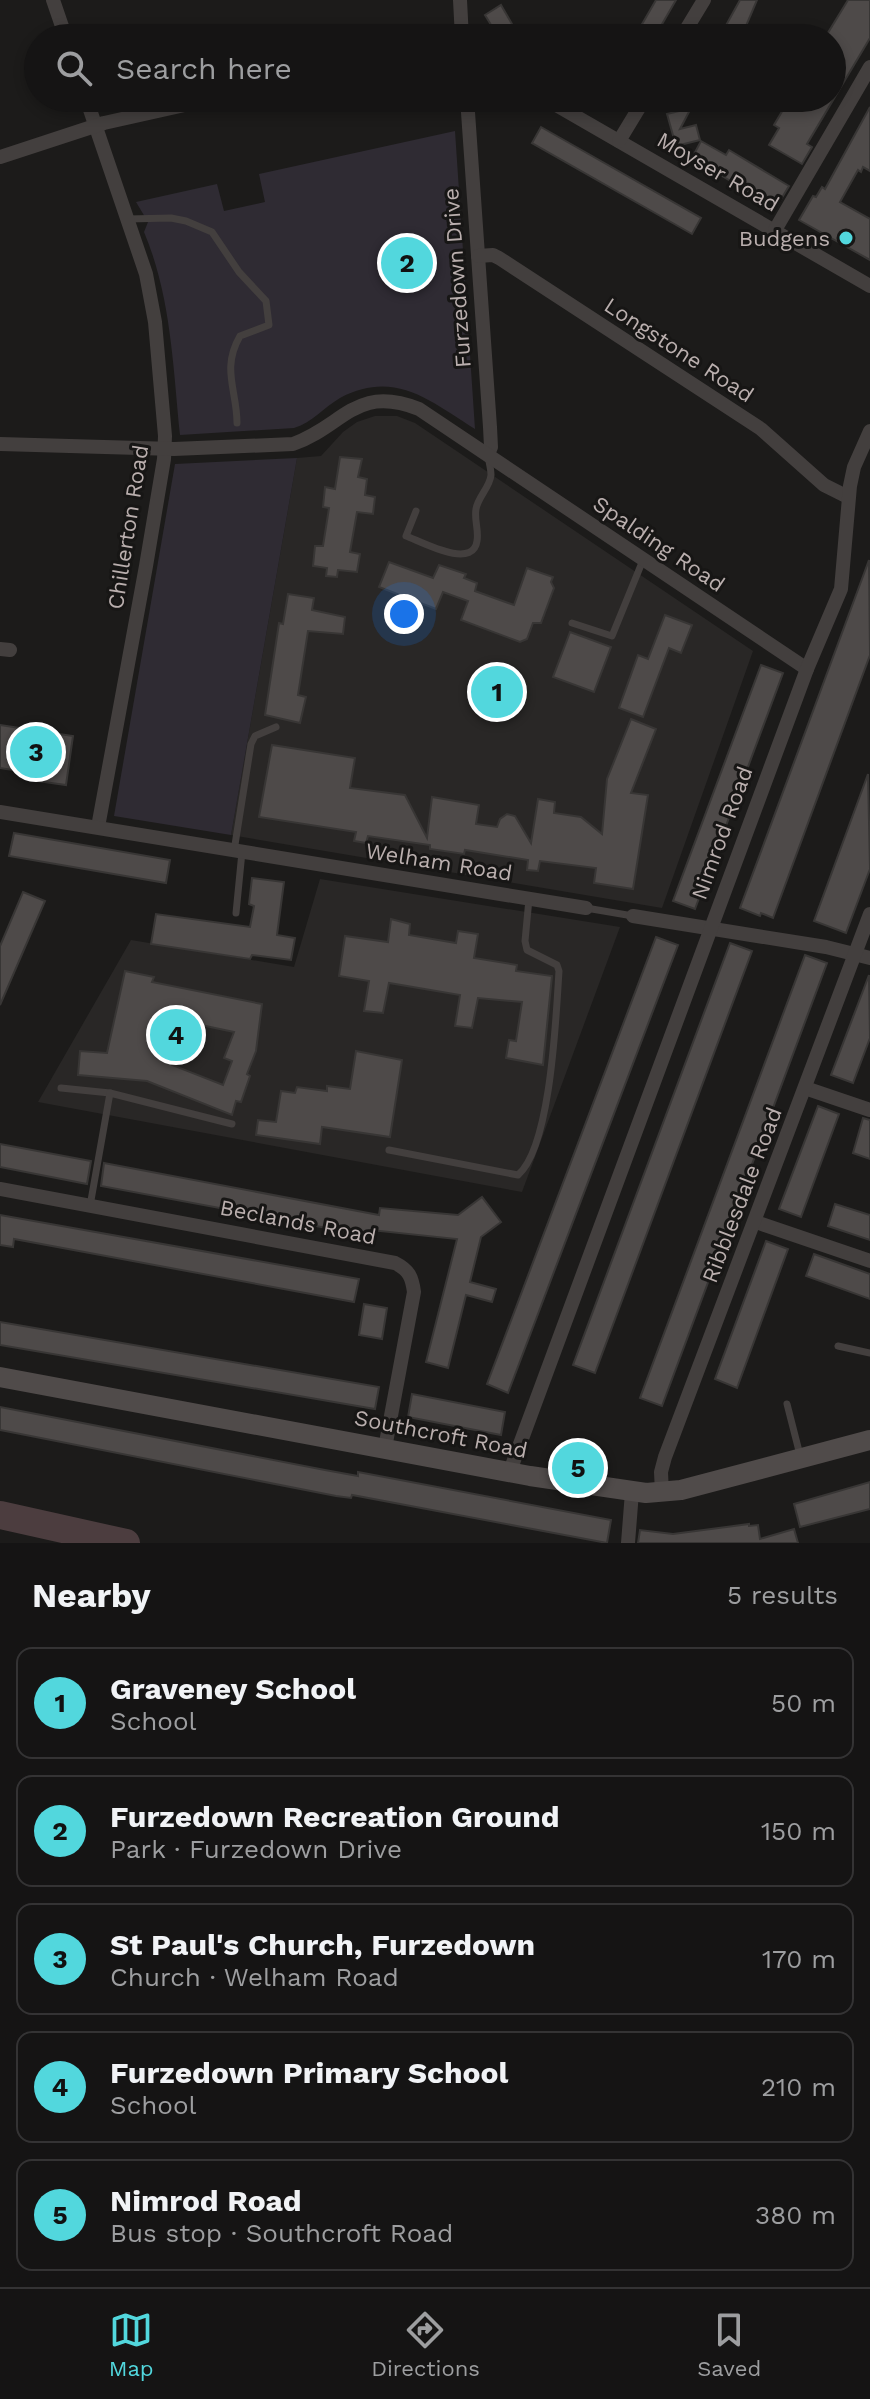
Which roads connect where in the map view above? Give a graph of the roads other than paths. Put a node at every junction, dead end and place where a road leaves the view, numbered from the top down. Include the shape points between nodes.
1 (53, 0) edge
2 (460, 0) edge
3 (704, 0) edge
4 (61, 24) edge
5 (461, 24) edge
6 (689, 24) edge
7 (870, 67) edge
8 (846, 108) edge
9 (90, 112) edge
10 (156, 112) edge
11 (468, 112) edge
12 (568, 112) edge
13 (637, 112) edge
14 (844, 112) edge
15 (95, 126) junction
16 (619, 141) junction
17 (0, 157) edge
18 (128, 219) junction
19 (775, 230) junction
20 (478, 256) junction
21 (870, 286) edge
22 (237, 423) dead end
23 (870, 431) edge
24 (0, 444) edge
25 (165, 449) junction
26 (488, 454) junction
27 (848, 497) junction
28 (416, 511) dead end
29 (643, 560) junction
30 (572, 623) dead end
31 (807, 669) junction
32 (276, 727) dead end
33 (1, 812) edge
34 (98, 827) junction
35 (0, 828) edge
36 (238, 851) junction
37 (529, 899) junction
38 (586, 908) joint
39 (236, 913) dead end
40 (870, 914) edge
41 (633, 916) joint
42 (710, 928) junction
43 (855, 953) junction
44 (870, 958) edge
45 (61, 1088) dead end
46 (805, 1088) junction
47 (110, 1093) junction
48 (870, 1110) edge
49 (232, 1124) dead end
50 (389, 1150) dead end
51 (0, 1189) edge
52 (90, 1206) junction
53 (756, 1222) junction
54 (870, 1261) edge
55 (838, 1346) dead end
56 (870, 1353) edge
57 (0, 1377) edge
58 (787, 1404) dead end
59 (870, 1440) edge
60 (385, 1448) junction
61 (801, 1457) junction
62 (510, 1471) junction
63 (632, 1492) junction
64 (662, 1493) junction
65 (628, 1543) edge

1 - 4 street
2 - 5 street
3 - 6 street
7 - 8 street
9 - 15 street, Chillerton Road
10 - 15 street
11 - 20 street, Furzedown Drive
12 - 16 street, Moyser Road
13 - 16 street
14 - 19 street
15 - 17 street
15 - 18 street, Chillerton Road
16 - 19 street, Moyser Road
18 - 22 lane via 171,218 212,232 266,301 269,325 240,336 232,358 229,375
18 - 25 street, Chillerton Road via 155,322
19 - 21 street, Moyser Road
20 - 26 street, Furzedown Drive
20 - 27 street, Longstone Road via 499,258 761,429 824,485
23 - 27 street, Nimrod Road
24 - 25 street, Spalding Road
25 - 26 street, Spalding Road via 293,444 350,408 390,401 419,409
25 - 34 street, Chillerton Road
26 - 28 lane via 491,474 475,512 473,550 450,553 406,536
26 - 29 street, Spalding Road
27 - 31 street, Nimrod Road via 841,589
29 - 30 lane via 612,636
29 - 31 street, Spalding Road
31 - 42 street, Nimrod Road
32 - 36 lane via 255,736 251,744
33 - 34 street, Welham Road
33 - 35 street
34 - 36 street, Welham Road
36 - 37 street, Welham Road
36 - 39 lane
37 - 38 street, Welham Road
37 - 50 lane via 527,950 559,971 553,1066 527,1167 518,1175
38 - 41 lane, Welham Road
40 - 43 street, Ribblesdale Road
41 - 42 street, Welham Road
42 - 43 street, Welham Road
42 - 62 street, Nimrod Road
43 - 44 street, Welham Road
43 - 46 street, Ribblesdale Road
45 - 47 lane
46 - 48 street
46 - 53 street, Ribblesdale Road
47 - 49 lane
47 - 52 lane
51 - 52 street, Beclands Road
52 - 60 street, Beclands Road via 406,1268 414,1292
53 - 54 street
53 - 64 street, Ribblesdale Road via 665,1457
55 - 56 lane
57 - 60 street, Southcroft Road
58 - 61 lane
59 - 61 street, Southcroft Road
60 - 62 street, Southcroft Road
61 - 64 street, Southcroft Road
62 - 63 street, Southcroft Road
63 - 64 street, Southcroft Road
63 - 65 street

